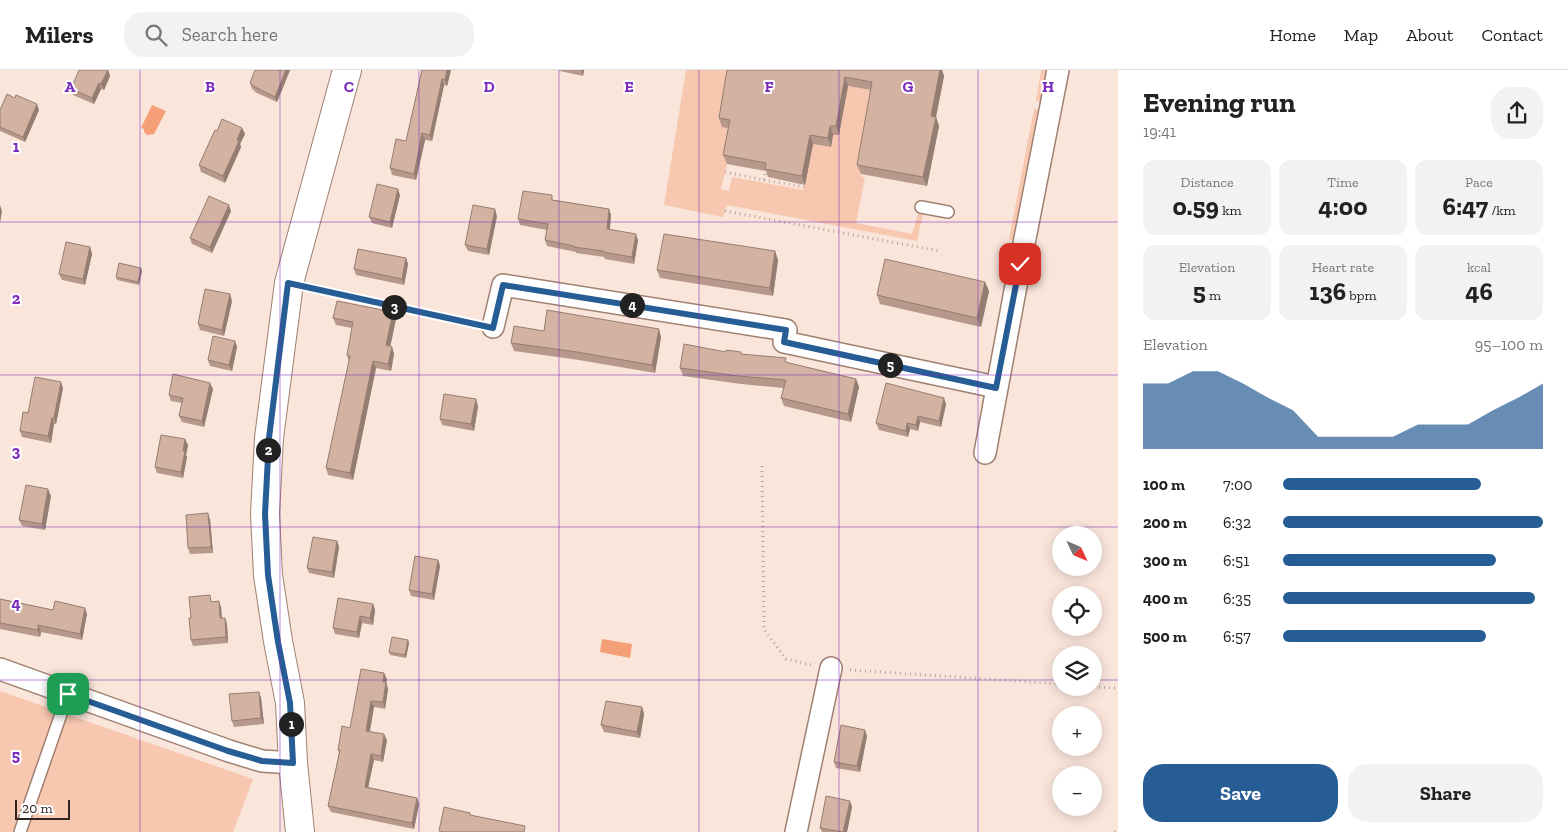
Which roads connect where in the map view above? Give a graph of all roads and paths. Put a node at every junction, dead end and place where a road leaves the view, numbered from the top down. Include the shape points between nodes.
1 (347, 70) edge
2 (1058, 70) edge
3 (767, 165) edge
4 (725, 172) dead end
5 (764, 180) junction
6 (805, 187) dead end
7 (921, 207) dead end
8 (725, 211) dead end
9 (948, 212) dead end
10 (940, 251) dead end
11 (288, 283) junction
12 (493, 328) joint
13 (996, 388) junction
14 (985, 453) dead end
15 (762, 466) dead end
16 (831, 668) junction
17 (0, 669) edge
18 (1052, 683) edge
19 (1102, 687) edge
20 (1118, 688) edge
21 (68, 694) junction
22 (293, 763) junction
23 (1118, 829) edge
24 (20, 832) edge
25 (300, 832) edge
26 (796, 832) edge
27 (1114, 832) edge

1 - 11 street
2 - 13 street
3 - 5 path
4 - 5 path
5 - 6 path
7 - 9 lane
8 - 10 path
11 - 12 path
11 - 22 street via 269,438 265,514 268,575 290,703
12 - 13 street via 503,285 786,330 784,342
13 - 14 street
15 - 16 path via 764,629 786,659
16 - 18 path
16 - 26 street
17 - 21 street
19 - 20 path
21 - 22 street via 253,759
21 - 24 lane
22 - 25 street
23 - 27 path

